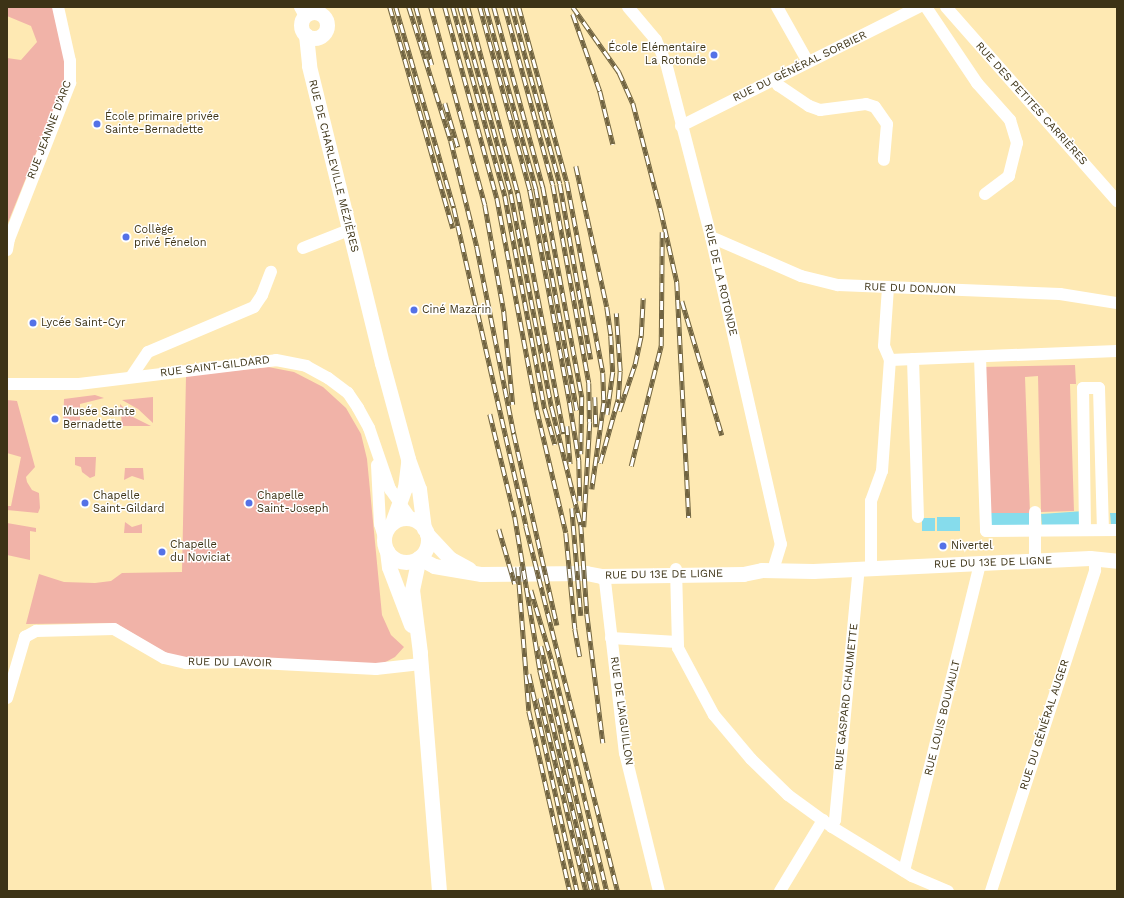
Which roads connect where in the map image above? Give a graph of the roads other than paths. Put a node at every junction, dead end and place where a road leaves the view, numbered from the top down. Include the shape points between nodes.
1 (58, 7) edge
2 (628, 7) edge
3 (777, 7) edge
4 (919, 7) edge
5 (926, 7) edge
6 (946, 7) edge
7 (308, 11) edge
8 (309, 41) junction
9 (808, 62) junction
10 (775, 78) junction
11 (681, 126) junction
12 (884, 160) dead end
13 (985, 194) dead end
14 (1117, 201) edge
15 (349, 230) junction
16 (711, 237) junction
17 (303, 248) dead end
18 (7, 250) edge
19 (271, 272) dead end
20 (888, 288) junction
21 (1117, 303) edge
22 (1117, 351) edge
23 (980, 357) junction
24 (913, 359) junction
25 (890, 360) junction
26 (130, 377) junction
27 (7, 384) edge
28 (377, 453) junction
29 (408, 460) junction
30 (400, 503) junction
31 (1035, 512) dead end
32 (918, 517) dead end
33 (411, 519) junction
34 (392, 523) junction
35 (1085, 529) junction
36 (1103, 529) junction
37 (1035, 530) junction
38 (1117, 530) edge
39 (426, 531) junction
40 (386, 544) junction
41 (1117, 552) edge
42 (419, 558) junction
43 (1092, 558) junction
44 (1117, 561) edge
45 (1035, 562) junction
46 (775, 564) junction
47 (980, 564) junction
48 (865, 567) junction
49 (823, 569) junction
50 (698, 571) junction
51 (586, 573) junction
52 (488, 575) junction
53 (601, 576) junction
54 (676, 577) junction
55 (611, 638) junction
56 (677, 642) junction
57 (421, 658) junction
58 (7, 698) edge
59 (827, 824) junction
60 (904, 871) junction
61 (439, 891) edge
62 (659, 891) edge
63 (780, 891) edge
64 (948, 891) edge
65 (991, 891) edge

1 - 18 street, RUE JEANNE D'ARC via 70,61 70,83 11,232
2 - 11 street, RUE DE LA ROTONDE via 648,29 662,52
3 - 9 street
4 - 9 street, RUE DU GÉNÉRAL SORBIER
5 - 13 street via 977,83 1010,120 1016,143 1009,176
6 - 14 street, RUE DES PETITES CARRIÈRES
7 - 8 main road via 301,24
7 - 8 main road via 322,14 327,24 324,34
8 - 15 main road, RUE DE CHARLEVILLE MÉZIÈRES
9 - 10 street, RUE DU GÉNÉRAL SORBIER
10 - 11 street, RUE DU GÉNÉRAL SORBIER
10 - 12 street via 778,84 790,93 820,110 866,104 875,107 887,124
11 - 16 street, RUE DE LA ROTONDE
15 - 17 street
15 - 29 main road, RUE DE CHARLEVILLE MÉZIÈRES
16 - 20 street, RUE DU DONJON via 801,276 825,283
16 - 46 street, RUE DE LA ROTONDE via 781,544
19 - 26 street via 262,296 254,307 148,352
20 - 21 street, RUE DU DONJON via 1060,294
20 - 25 street via 884,346
22 - 23 street
23 - 24 street
23 - 37 street via 986,531
24 - 25 street
24 - 32 street
25 - 48 street, RUE GASPARD CHAUMETTE via 882,472 870,501
26 - 27 street, RUE SAINT-GILDARD via 54,386
26 - 28 street, RUE SAINT-GILDARD via 276,360 306,366 348,393 369,428
28 - 30 street, RUE SAINT-GILDARD via 390,489
28 - 40 street, RUE SAINT-GILDARD via 380,524
29 - 30 main road via 405,488
29 - 39 main road via 419,489
30 - 33 street, RUE SAINT-GILDARD
30 - 34 main road
31 - 37 street
33 - 34 main road
33 - 39 main road
34 - 40 main road
35 - 36 street
35 - 36 street via 1083,388 1099,388
35 - 37 street
36 - 38 street
37 - 45 street
39 - 42 main road via 426,547
39 - 52 main road, RUE DU 13E DE LIGNE via 449,558
40 - 42 main road via 401,561
40 - 57 main road via 389,567
41 - 43 main road, RUE DU 13E DE LIGNE
42 - 52 main road, RUE DU 13E DE LIGNE via 434,566
42 - 57 main road via 412,590
43 - 44 main road, RUE DU 13E DE LIGNE
43 - 45 main road, RUE DU 13E DE LIGNE
43 - 65 street, RUE DU GÉNÉRAL AUGER via 1095,570
45 - 47 main road, RUE DU 13E DE LIGNE
46 - 49 main road, RUE DU 13E DE LIGNE
46 - 50 main road, RUE DU 13E DE LIGNE via 733,571
47 - 48 main road, RUE DU 13E DE LIGNE
47 - 60 street, RUE LOUIS BOUVAULT
48 - 49 main road, RUE DU 13E DE LIGNE
48 - 59 street, RUE GASPARD CHAUMETTE
49 - 50 main road, RUE DU 13E DE LIGNE
50 - 54 main road, RUE DU 13E DE LIGNE
51 - 52 main road, RUE DU 13E DE LIGNE
51 - 53 main road, RUE DU 13E DE LIGNE
51 - 54 main road via 597,570
53 - 54 main road, RUE DU 13E DE LIGNE
53 - 55 street, RUE DE L'AIGUILLON via 605,581
54 - 56 street
55 - 56 street
55 - 62 street, RUE DE L'AIGUILLON via 625,753
56 - 59 street via 714,715 751,759 788,795
57 - 58 street, RUE DU LAVOIR via 376,669 237,662 186,663 164,658 114,629 36,631 26,637
57 - 61 main road
59 - 60 street
59 - 63 street
60 - 64 street

